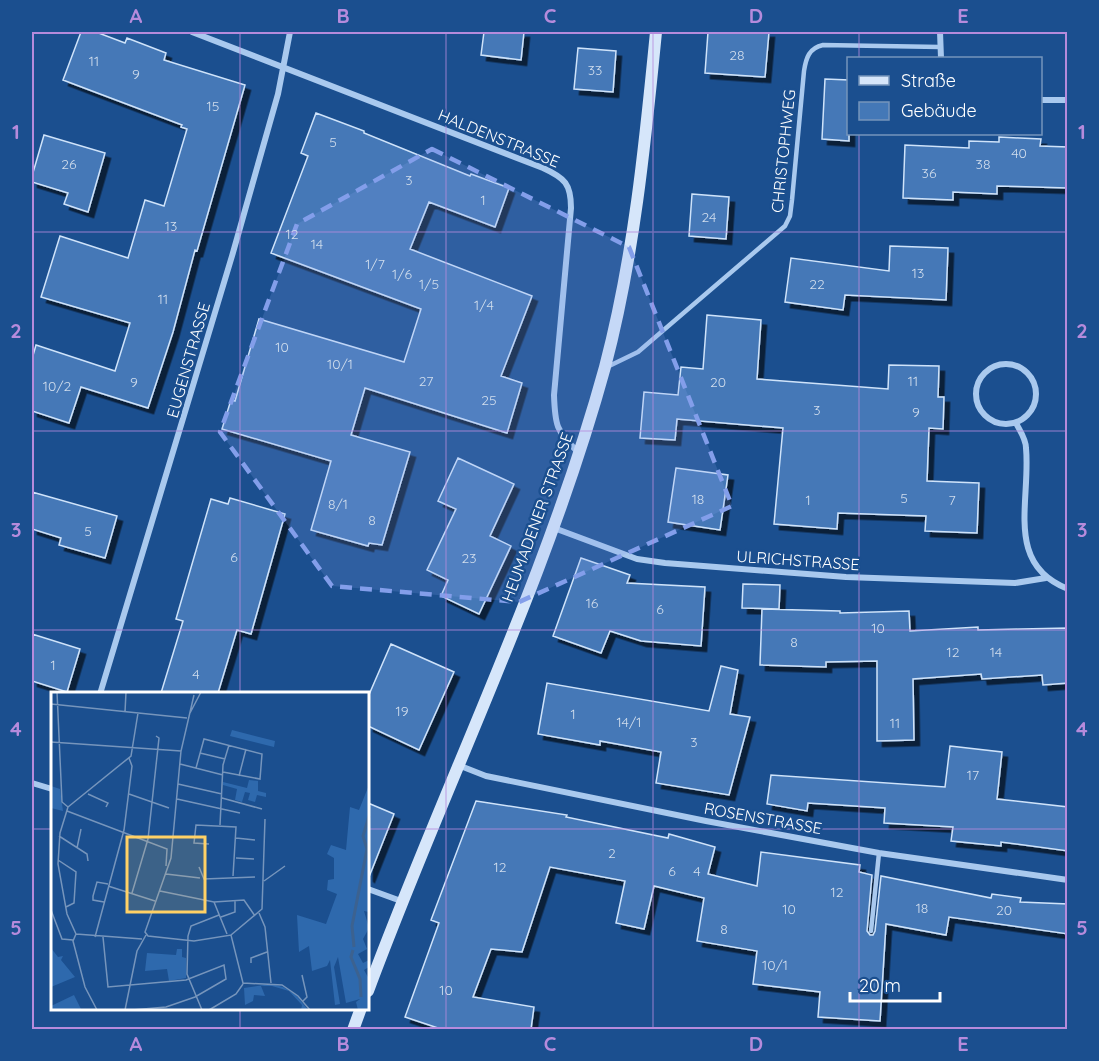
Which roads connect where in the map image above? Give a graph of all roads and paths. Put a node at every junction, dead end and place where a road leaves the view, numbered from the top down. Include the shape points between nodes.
1 (192, 32) edge
2 (290, 32) edge
3 (656, 32) edge
4 (940, 32) edge
5 (940, 47) junction
6 (941, 57) edge
7 (285, 67) junction
8 (1042, 100) edge
9 (1068, 100) edge
10 (604, 369) junction
11 (1016, 423) junction
12 (578, 452) junction
13 (554, 528) junction
14 (1046, 578) junction
15 (1068, 589) edge
16 (100, 692) edge
17 (457, 765) junction
18 (32, 783) edge
19 (51, 789) edge
20 (879, 853) junction
21 (1068, 880) edge
22 (369, 889) edge
23 (401, 901) junction
24 (871, 931) dead end
25 (369, 988) edge
26 (360, 1010) edge
27 (353, 1029) edge

1 - 7 street, HALDENSTRASSE
2 - 7 street, EUGENSTRASSE
3 - 10 main road, HEUMADENER STRASSE via 640,184 623,293
4 - 5 street
5 - 6 street
5 - 10 lane, CHRISTOPHWEG via 815,47 804,71 786,226 638,352
7 - 12 street, HALDENSTRASSE via 550,171 566,182 571,208 554,404 561,436
7 - 16 street, EUGENSTRASSE via 219,301
8 - 9 street
10 - 12 main road, HEUMADENER STRASSE
11 - 11 street via 996,422 987,417 976,400 979,380 994,366 1013,364 1023,368 1035,384 1031,412
11 - 14 street via 1026,448 1028,551
12 - 13 main road, HEUMADENER STRASSE
13 - 14 street, ULRICHSTRASSE via 637,560 664,563 846,578 1016,584
13 - 17 main road, HEUMADENER STRASSE
14 - 15 street
17 - 20 street, ROSENSTRASSE via 486,776
17 - 23 main road, HEUMADENER STRASSE
18 - 19 street
20 - 21 street, ROSENSTRASSE
20 - 24 lane
22 - 23 street
23 - 25 main road, HEUMADENER STRASSE
26 - 27 main road

